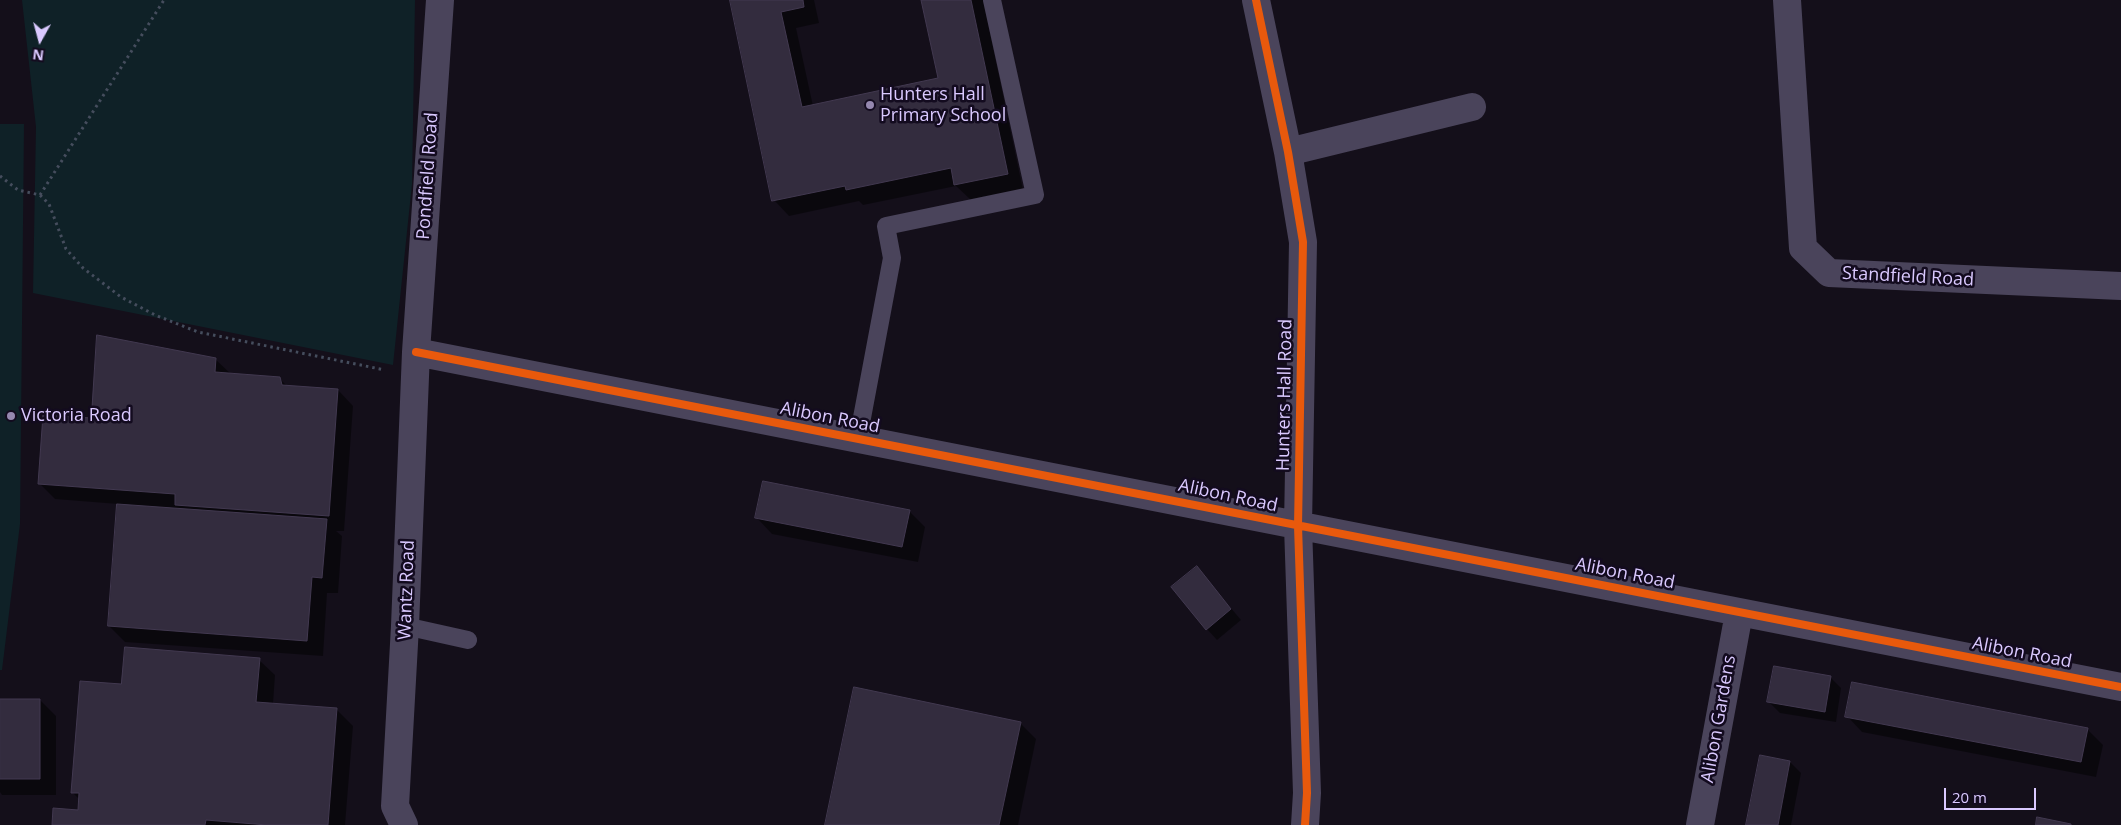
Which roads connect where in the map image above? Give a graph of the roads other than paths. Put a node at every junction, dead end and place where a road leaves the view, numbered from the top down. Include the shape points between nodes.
1 (440, 0) edge
2 (992, 0) edge
3 (1256, 0) edge
4 (1787, 0) edge
5 (1472, 107) dead end
6 (1288, 152) junction
7 (2121, 286) edge
8 (416, 364) junction
9 (858, 439) junction
10 (1298, 526) junction
11 (1739, 613) junction
12 (405, 626) junction
13 (468, 640) dead end
14 (2121, 687) edge
15 (404, 825) edge
16 (1305, 825) edge
17 (1700, 825) edge

1 - 8 street, Pondfield Road
2 - 9 lane via 1035,195 886,226 892,258
3 - 6 street, Hunters Hall Road
4 - 7 street, Standfield Road via 1803,248 1829,273
5 - 6 street
6 - 10 street, Hunters Hall Road via 1303,242
8 - 9 street, Alibon Road
8 - 12 street, Wantz Road
9 - 10 street, Alibon Road
10 - 11 street, Alibon Road
10 - 16 street, Hunters Hall Road via 1307,793
11 - 14 street, Alibon Road
11 - 17 street, Alibon Gardens
12 - 13 lane
12 - 15 street, Wantz Road via 395,806

